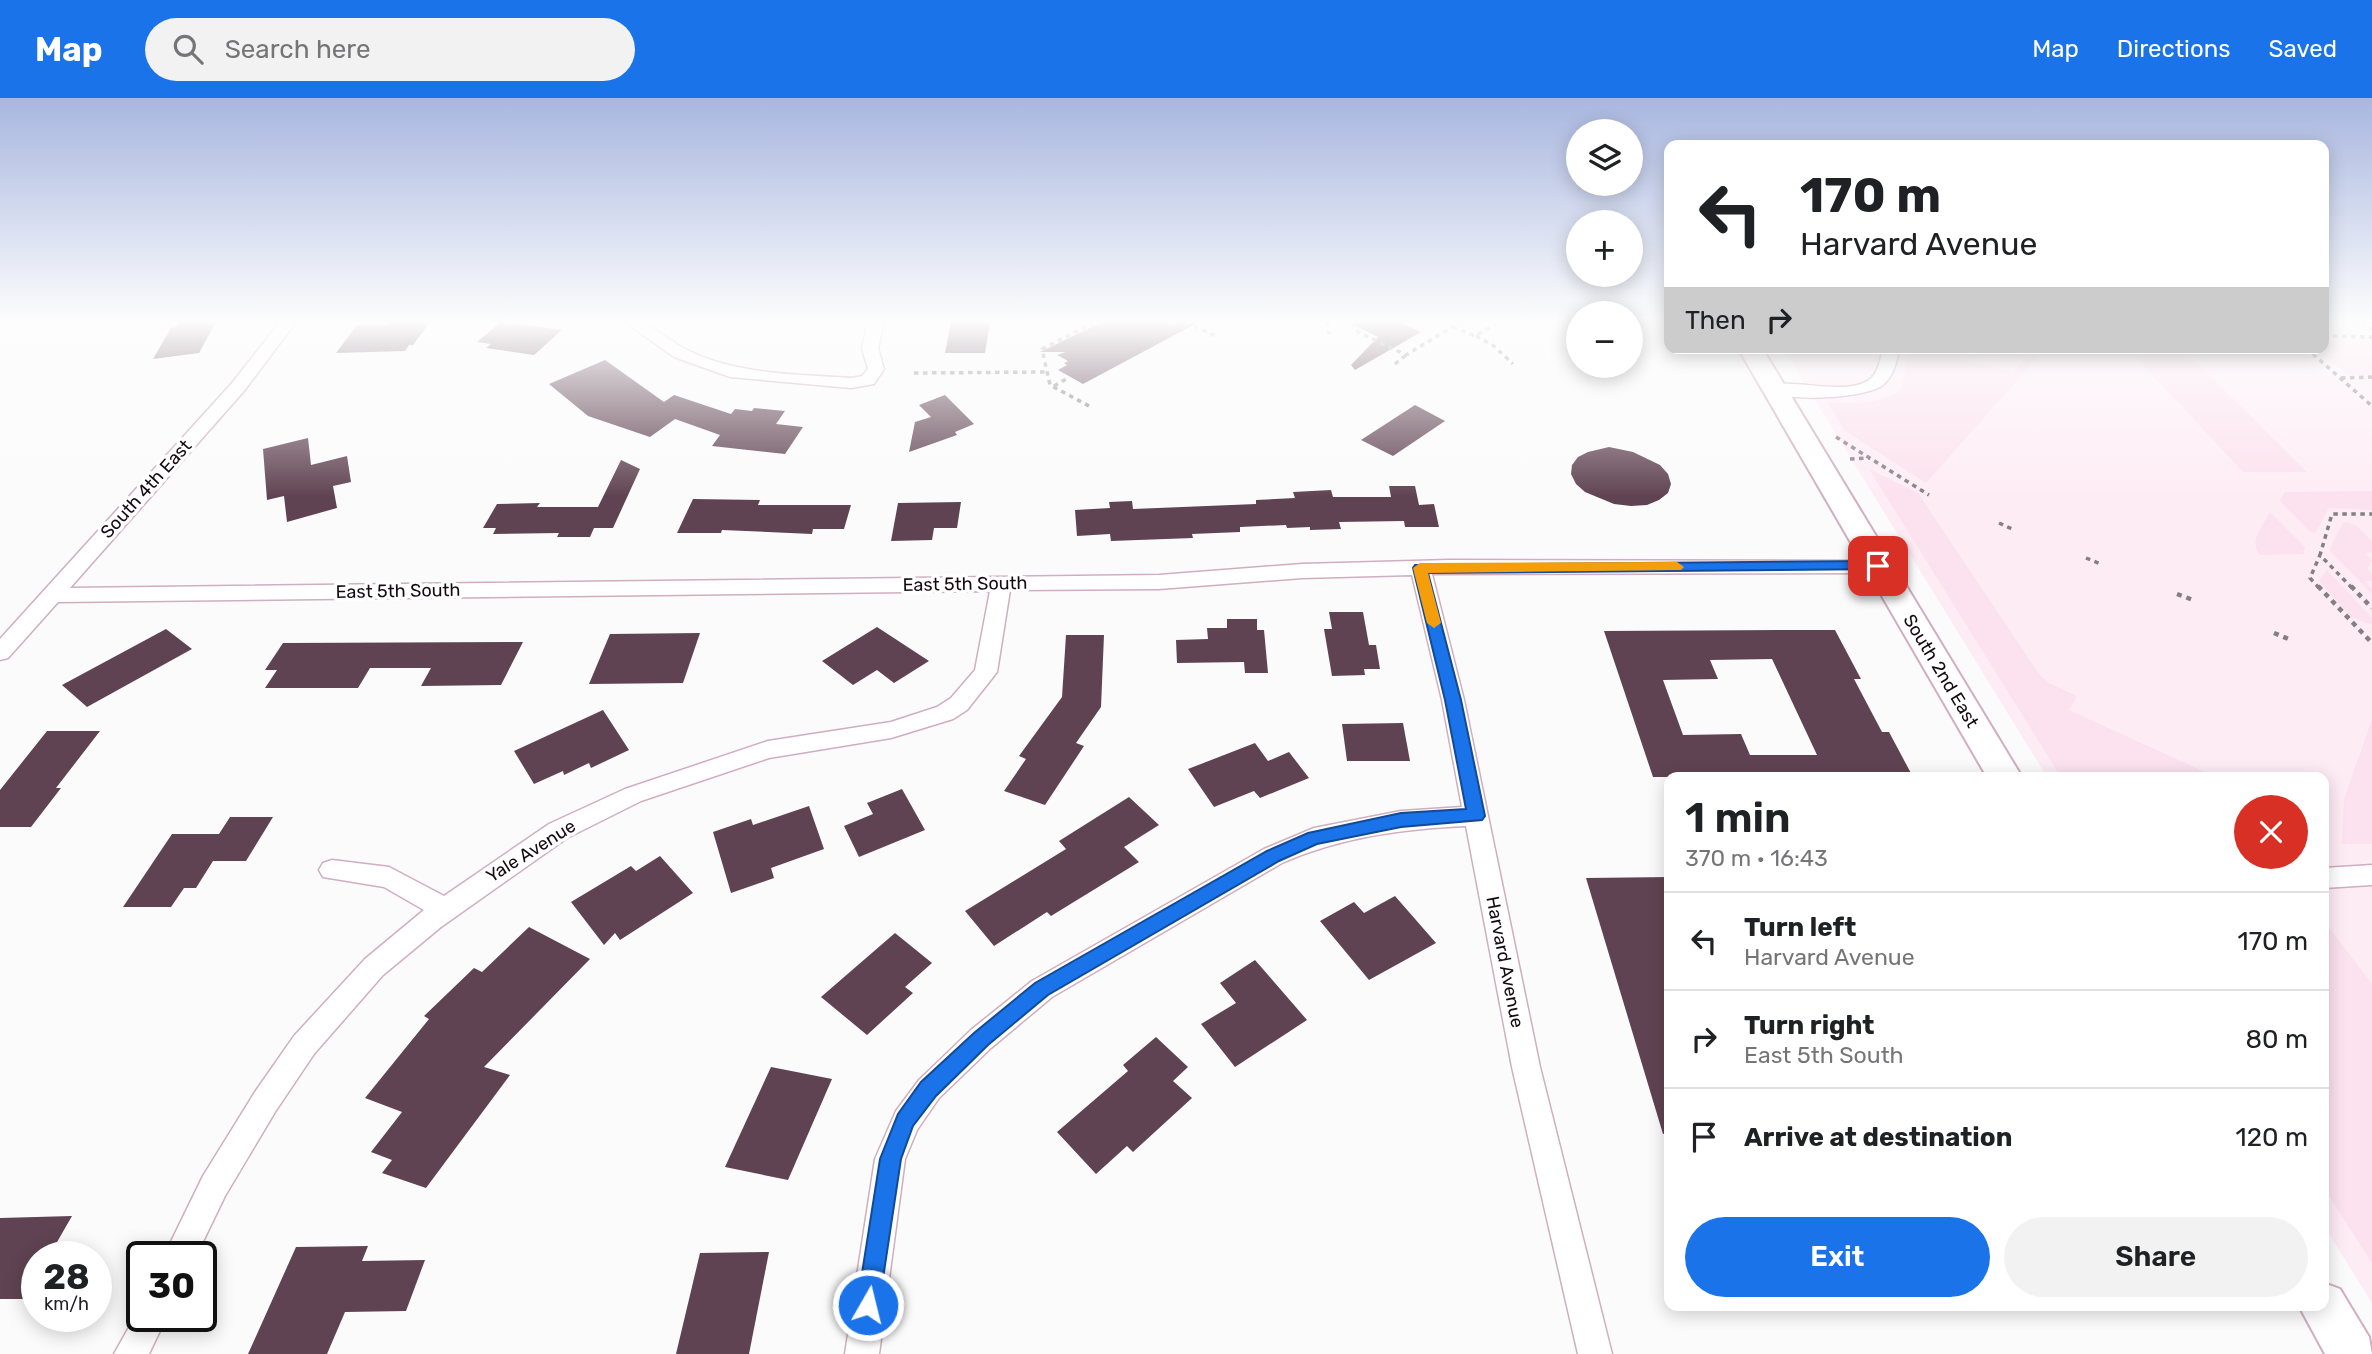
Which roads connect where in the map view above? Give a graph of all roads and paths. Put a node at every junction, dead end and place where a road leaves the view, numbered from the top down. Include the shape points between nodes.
1 (243, 381) edge
2 (815, 381) edge
3 (866, 381) edge
4 (1049, 381) edge
5 (1063, 381) edge
6 (1770, 381) edge
7 (1879, 381) edge
8 (2343, 381) edge
9 (1054, 386) junction
10 (1775, 389) junction
11 (1090, 406) dead end
12 (2372, 406) edge
13 (1836, 437) dead end
14 (1871, 458) junction
15 (1850, 459) dead end
16 (1929, 495) dead end
17 (2372, 514) edge
18 (1999, 523) dead end
19 (2012, 529) dead end
20 (2320, 555) junction
21 (2086, 558) dead end
22 (2101, 564) dead end
23 (1878, 566) junction
24 (1420, 568) junction
25 (1001, 584) junction
26 (2177, 594) dead end
27 (51, 595) junction
28 (2193, 600) dead end
29 (2372, 608) edge
30 (2273, 633) dead end
31 (2291, 640) dead end
32 (2372, 643) edge
33 (0, 653) edge
34 (2002, 772) edge
35 (1476, 816) junction
36 (332, 870) dead end
37 (2372, 875) edge
38 (2329, 878) edge
39 (444, 909) junction
40 (187, 1241) edge
41 (2326, 1311) edge
42 (143, 1332) edge
43 (131, 1354) edge
44 (862, 1354) edge
45 (1595, 1354) edge
46 (2352, 1354) edge

1 - 27 street, South 4th East
2 - 3 street
4 - 9 path
5 - 9 path
6 - 10 main road, South 2nd East
7 - 10 street via 1863,389
8 - 12 path
9 - 11 path
10 - 23 main road, South 2nd East
13 - 14 path
14 - 15 path
14 - 16 path
17 - 20 path via 2332,514
18 - 19 path
20 - 29 path
20 - 32 path via 2310,578
21 - 22 path
23 - 24 street, East 5th South
23 - 34 main road, South 2nd East
24 - 25 street, East 5th South via 1159,582
24 - 35 street, Harvard Avenue
25 - 27 street, East 5th South
25 - 39 street, Yale Avenue via 986,672 959,704 945,713 891,730 768,750 633,795 558,831
26 - 28 path
27 - 33 street, South 4th East
30 - 31 path
35 - 44 street via 1401,820 1314,838 1273,856 1042,989 981,1039 929,1089 905,1121 890,1159
35 - 45 street, Harvard Avenue via 1526,1067
36 - 39 street via 389,877
37 - 38 street
39 - 40 street, Yale Avenue via 374,967 304,1045 214,1185
41 - 46 main road
42 - 43 street

